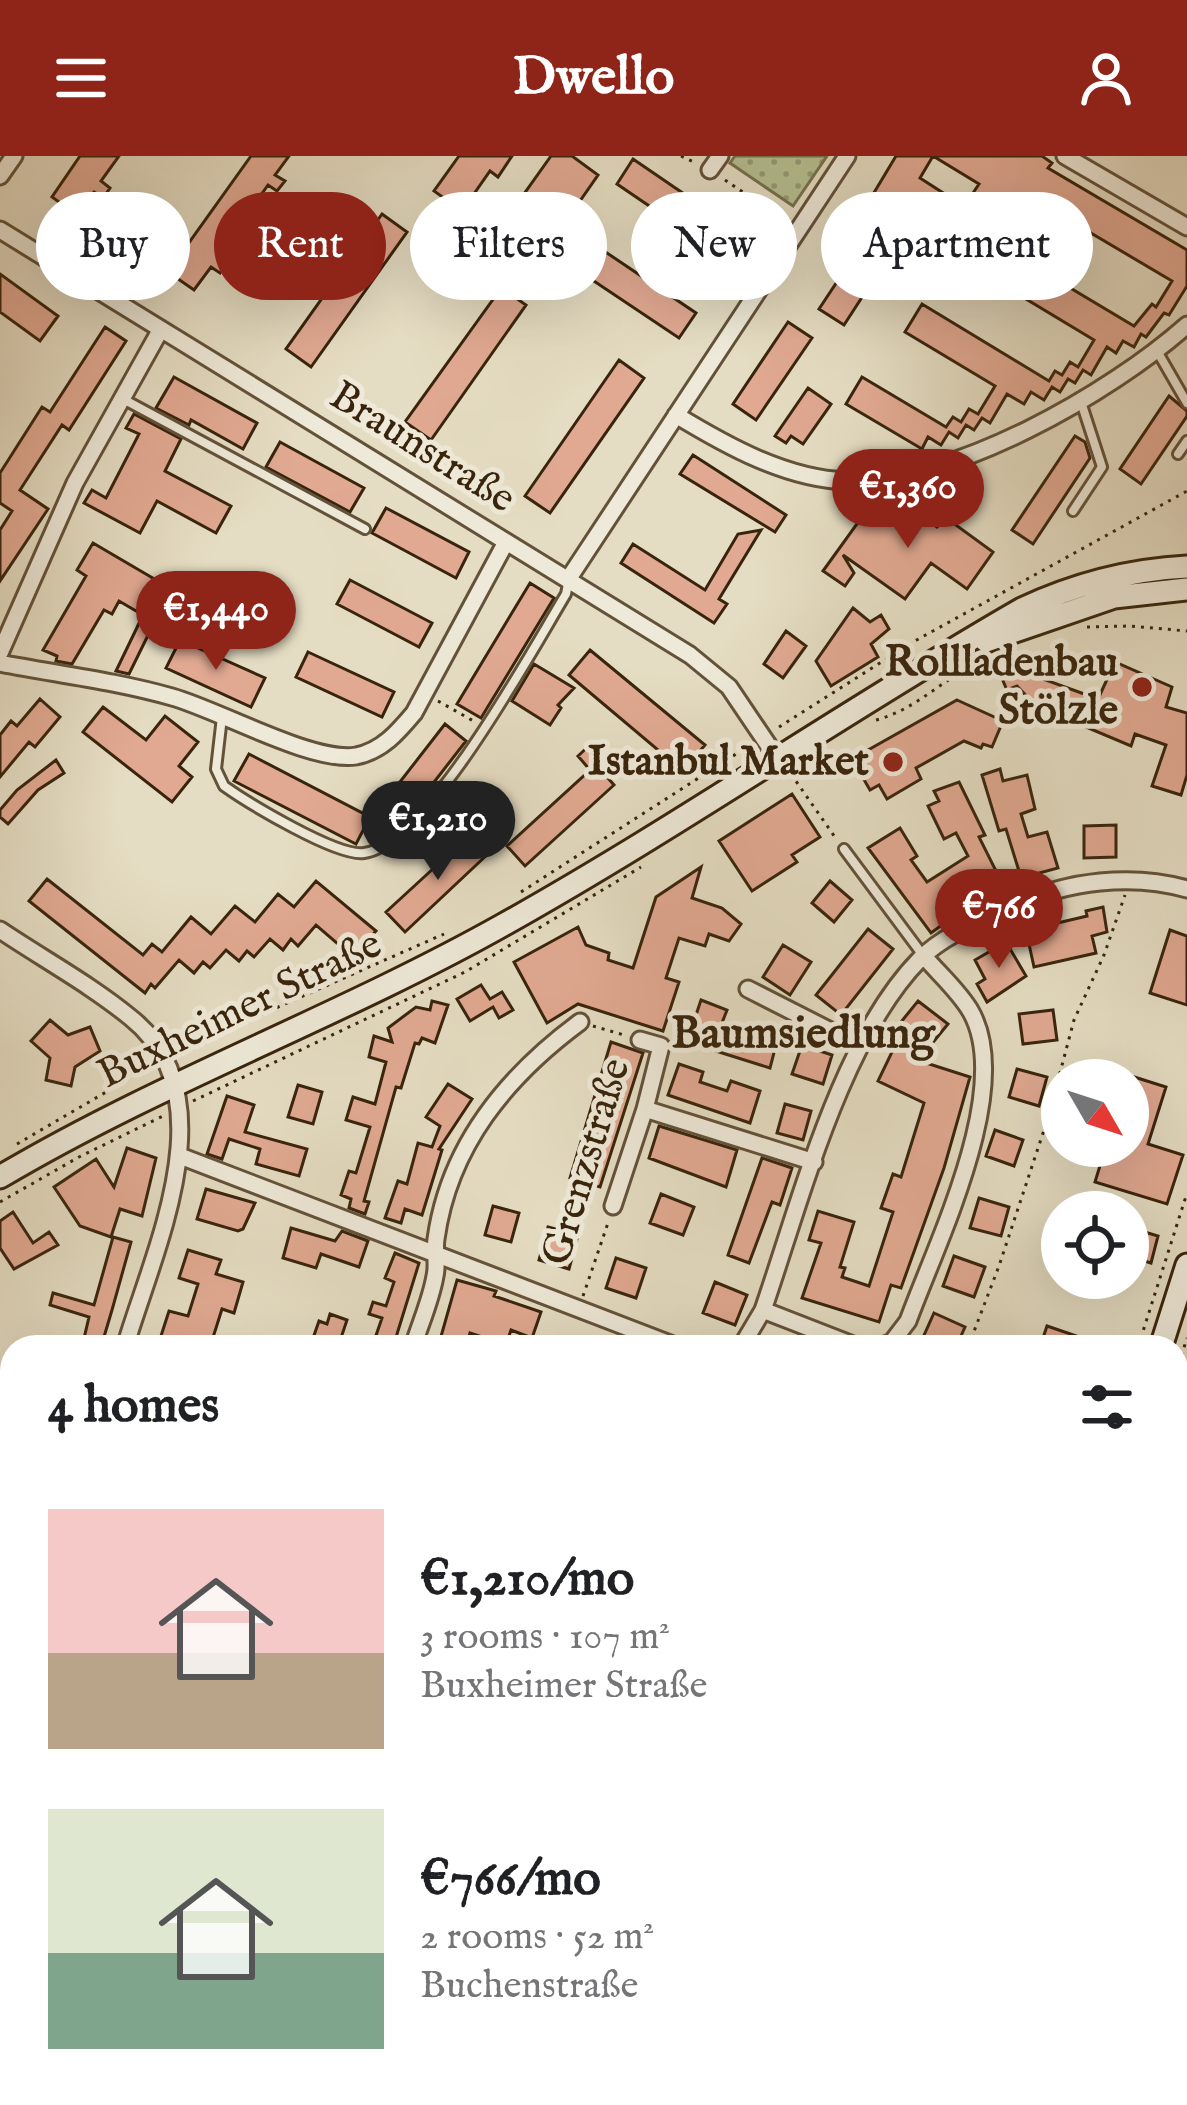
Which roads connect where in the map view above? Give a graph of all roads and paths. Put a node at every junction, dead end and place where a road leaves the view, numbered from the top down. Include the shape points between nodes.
1 (14, 156) edge
2 (681, 156) edge
3 (847, 156) edge
4 (1065, 156) edge
5 (715, 163) edge
6 (0, 176) edge
7 (1187, 227) edge
8 (0, 230) edge
9 (798, 230) junction
10 (1187, 325) edge
11 (161, 328) junction
12 (1156, 350) junction
13 (121, 398) junction
14 (1080, 401) junction
15 (1187, 403) edge
16 (676, 415) junction
17 (1187, 441) edge
18 (1178, 454) dead end
19 (1187, 491) edge
20 (1072, 511) dead end
21 (365, 529) dead end
22 (506, 542) junction
23 (1187, 567) edge
24 (568, 578) junction
25 (1187, 589) edge
26 (1081, 628) dead end
27 (1187, 631) edge
28 (0, 653) edge
29 (946, 656) junction
30 (0, 663) edge
31 (426, 694) junction
32 (222, 716) junction
33 (485, 728) junction
34 (764, 737) junction
35 (784, 765) junction
36 (844, 849) joint
37 (1129, 882) junction
38 (1187, 890) edge
39 (518, 894) dead end
40 (457, 928) dead end
41 (0, 930) edge
42 (923, 955) junction
43 (748, 989) dead end
44 (580, 1022) joint
45 (203, 1039) dead end
46 (640, 1040) joint
47 (858, 1045) junction
48 (176, 1082) junction
49 (117, 1084) dead end
50 (645, 1109) junction
51 (129, 1132) dead end
52 (19, 1143) dead end
53 (180, 1156) junction
54 (814, 1162) junction
55 (0, 1177) edge
56 (1187, 1193) edge
57 (0, 1202) edge
58 (613, 1207) joint
59 (435, 1253) junction
60 (1187, 1265) edge
61 (579, 1307) junction
62 (763, 1310) junction
63 (128, 1335) edge
64 (417, 1335) edge
65 (648, 1335) edge
66 (748, 1335) edge
67 (827, 1335) edge
68 (897, 1335) edge
69 (973, 1335) edge
70 (1142, 1335) edge
71 (1165, 1335) edge

1 - 6 street
2 - 5 path
3 - 9 street
4 - 7 street
5 - 9 path
8 - 11 street, Braunstraße
9 - 16 street
10 - 12 street
11 - 13 street
11 - 22 street, Braunstraße
12 - 14 street
12 - 15 lane
13 - 21 lane
13 - 28 street via 44,546
14 - 16 street via 951,460 846,481 770,464
14 - 20 lane via 1102,467
16 - 24 street
17 - 18 lane
19 - 34 path via 913,642
22 - 24 street, Braunstraße
22 - 31 street
23 - 29 main road, Buxheimer Straße via 1051,595
24 - 33 lane
24 - 34 street, Braunstraße via 704,664
25 - 29 main road, Buxheimer Straße via 1114,597
26 - 27 path
29 - 35 main road, Buxheimer Straße
30 - 32 street via 154,692
31 - 32 street via 394,737 358,756 308,748
31 - 33 path
32 - 33 lane via 216,769 224,786 350,854 395,840
34 - 35 street, Braunstraße
34 - 39 path
35 - 36 path
35 - 48 main road, Buxheimer Straße via 499,928
36 - 42 lane
37 - 38 street
37 - 42 street via 1054,887
37 - 69 path via 1074,1020
40 - 45 path
41 - 48 street via 134,1019
42 - 47 street
42 - 68 street via 972,1013 986,1068 977,1132
43 - 47 street
44 - 46 path, Grenzstraße
44 - 59 street, Grenzstraße via 518,1071 476,1128 443,1208
46 - 50 street, Grenzstraße via 661,1046
47 - 54 street
48 - 53 street
48 - 55 main road, Buxheimer Straße
49 - 52 path
50 - 54 street
50 - 58 street, Grenzstraße
51 - 57 path
53 - 59 street
53 - 63 street
54 - 62 street
56 - 70 path
58 - 61 path, Grenzstraße
59 - 61 street
59 - 64 street, Grenzstraße
60 - 71 main road
61 - 65 street
62 - 66 street
62 - 67 street

